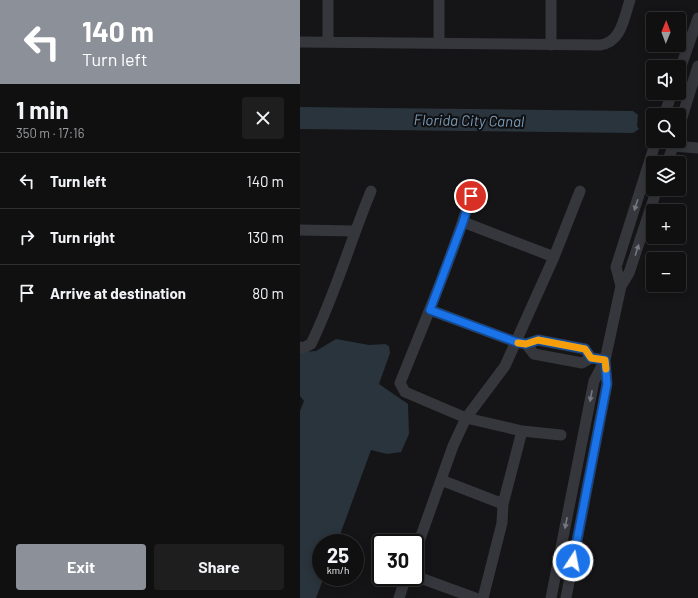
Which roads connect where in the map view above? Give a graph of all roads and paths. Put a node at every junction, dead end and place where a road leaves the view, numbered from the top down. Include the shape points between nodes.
1 (328, 0) edge
2 (439, 0) edge
3 (551, 0) edge
4 (630, 0) edge
5 (698, 18) edge
6 (300, 42) edge
7 (328, 42) junction
8 (439, 43) junction
9 (551, 44) junction
10 (683, 60) edge
11 (698, 66) edge
12 (685, 108) edge
13 (686, 146) edge
14 (654, 148) edge
15 (698, 148) edge
16 (580, 191) dead end
17 (371, 192) dead end
18 (471, 196) dead end
19 (656, 196) edge
20 (463, 222) junction
21 (300, 230) edge
22 (355, 231) junction
23 (554, 257) junction
24 (621, 286) junction
25 (430, 310) junction
26 (553, 342) junction
27 (521, 343) junction
28 (300, 347) edge
29 (550, 358) junction
30 (591, 358) junction
31 (605, 360) junction
32 (466, 418) junction
33 (522, 431) junction
34 (561, 434) dead end
35 (441, 480) junction
36 (503, 504) junction
37 (422, 534) edge
38 (424, 579) edge
39 (403, 586) edge
40 (399, 598) edge
41 (476, 598) edge
42 (483, 598) edge
43 (551, 598) edge
44 (566, 598) edge

1 - 7 street
2 - 8 street
3 - 9 street
4 - 9 street via 619,33 610,43
5 - 10 street
6 - 7 street
7 - 8 street
8 - 9 street
11 - 12 street
13 - 15 street
14 -> 24 street via 616,267
16 - 23 street
17 - 22 street
18 - 20 street
24 -> 19 street via 629,273
20 - 23 street
20 - 25 street
21 - 22 street
22 - 28 street via 322,321 311,344
23 - 27 street
24 - 31 street
25 - 27 street
25 - 32 street via 400,382 405,392
26 - 27 street via 538,340
26 - 29 street
26 - 30 street via 585,349
27 - 29 street via 534,354
27 - 32 street
29 - 30 street via 582,363
30 - 31 street
31 -> 43 street via 594,381
31 - 44 street via 607,384
32 - 33 street
32 - 35 street
33 - 34 street
33 - 36 street
35 - 36 street
35 - 37 street
36 - 42 street via 502,522
38 - 41 street
39 - 40 street

